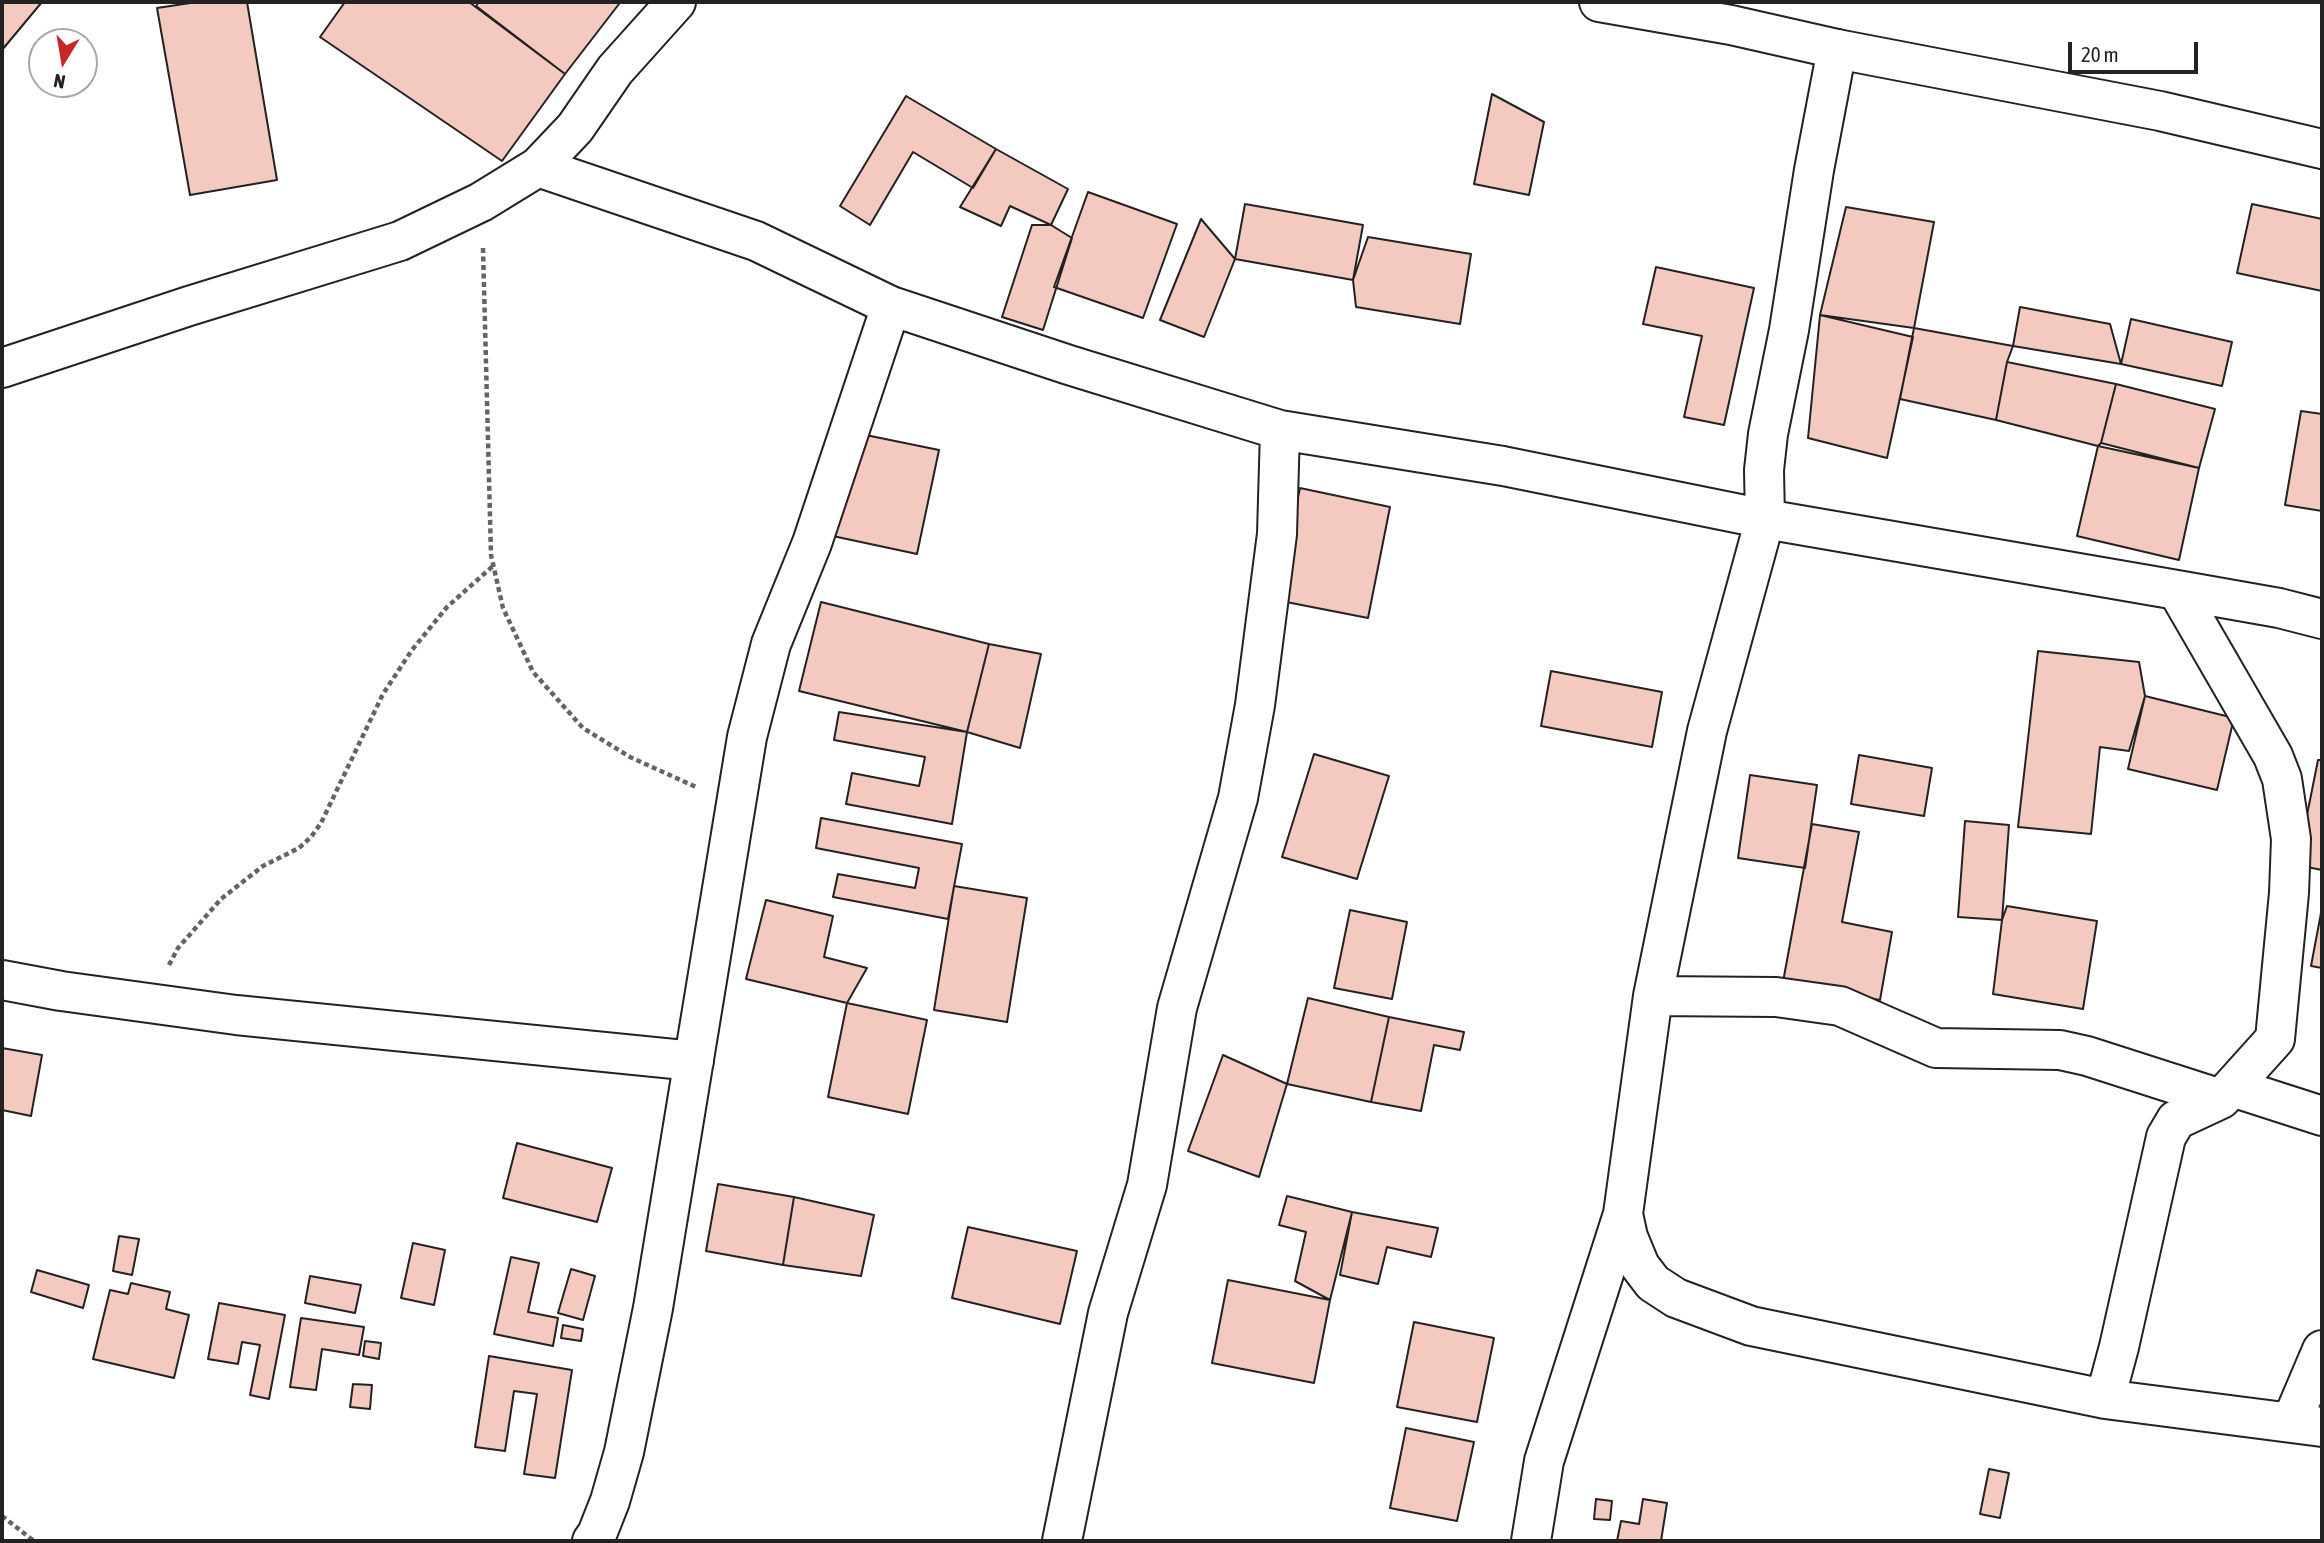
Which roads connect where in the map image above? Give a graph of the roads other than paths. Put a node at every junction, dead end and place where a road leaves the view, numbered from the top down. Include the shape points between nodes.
1 (676, 2) edge
2 (1598, 2) edge
3 (1837, 49) junction
4 (2322, 149) edge
5 (538, 167) junction
6 (891, 306) junction
7 (2, 368) edge
8 (1280, 430) junction
9 (1765, 519) junction
10 (2177, 590) junction
11 (2322, 619) edge
12 (2, 980) edge
13 (1653, 996) junction
14 (694, 1061) junction
15 (2226, 1093) junction
16 (2322, 1116) edge
17 (1623, 1214) junction
18 (2322, 1350) edge
19 (2105, 1399) junction
20 (2306, 1425) edge
21 (592, 1541) edge
22 (1062, 1541) edge
23 (1531, 1541) edge

1 - 5 street
2 - 3 street
3 - 4 street via 2160,111
3 - 9 street via 1768,434
5 - 6 street via 756,241
5 - 7 street via 481,202 400,241
6 - 8 street
6 - 14 street via 812,543 771,644 747,737
8 - 9 street via 1503,466
8 - 22 street via 1277,534 1238,798 1177,1008 1147,1185 1108,1313
9 - 10 street
9 - 13 street via 1707,731
10 - 11 street
10 - 15 street via 2273,756 2291,839 2274,1039
12 - 14 street via 236,1015
13 - 15 street via 1776,997 1840,1006 1936,1048 2060,1050
13 - 17 street
14 - 21 street via 624,1452
15 - 16 street
15 - 19 street via 2176,1120 2166,1137
17 - 19 street via 1640,1266 1653,1283 1676,1298 1751,1326
17 - 23 street via 1544,1461
18 - 20 street
19 - 20 street

